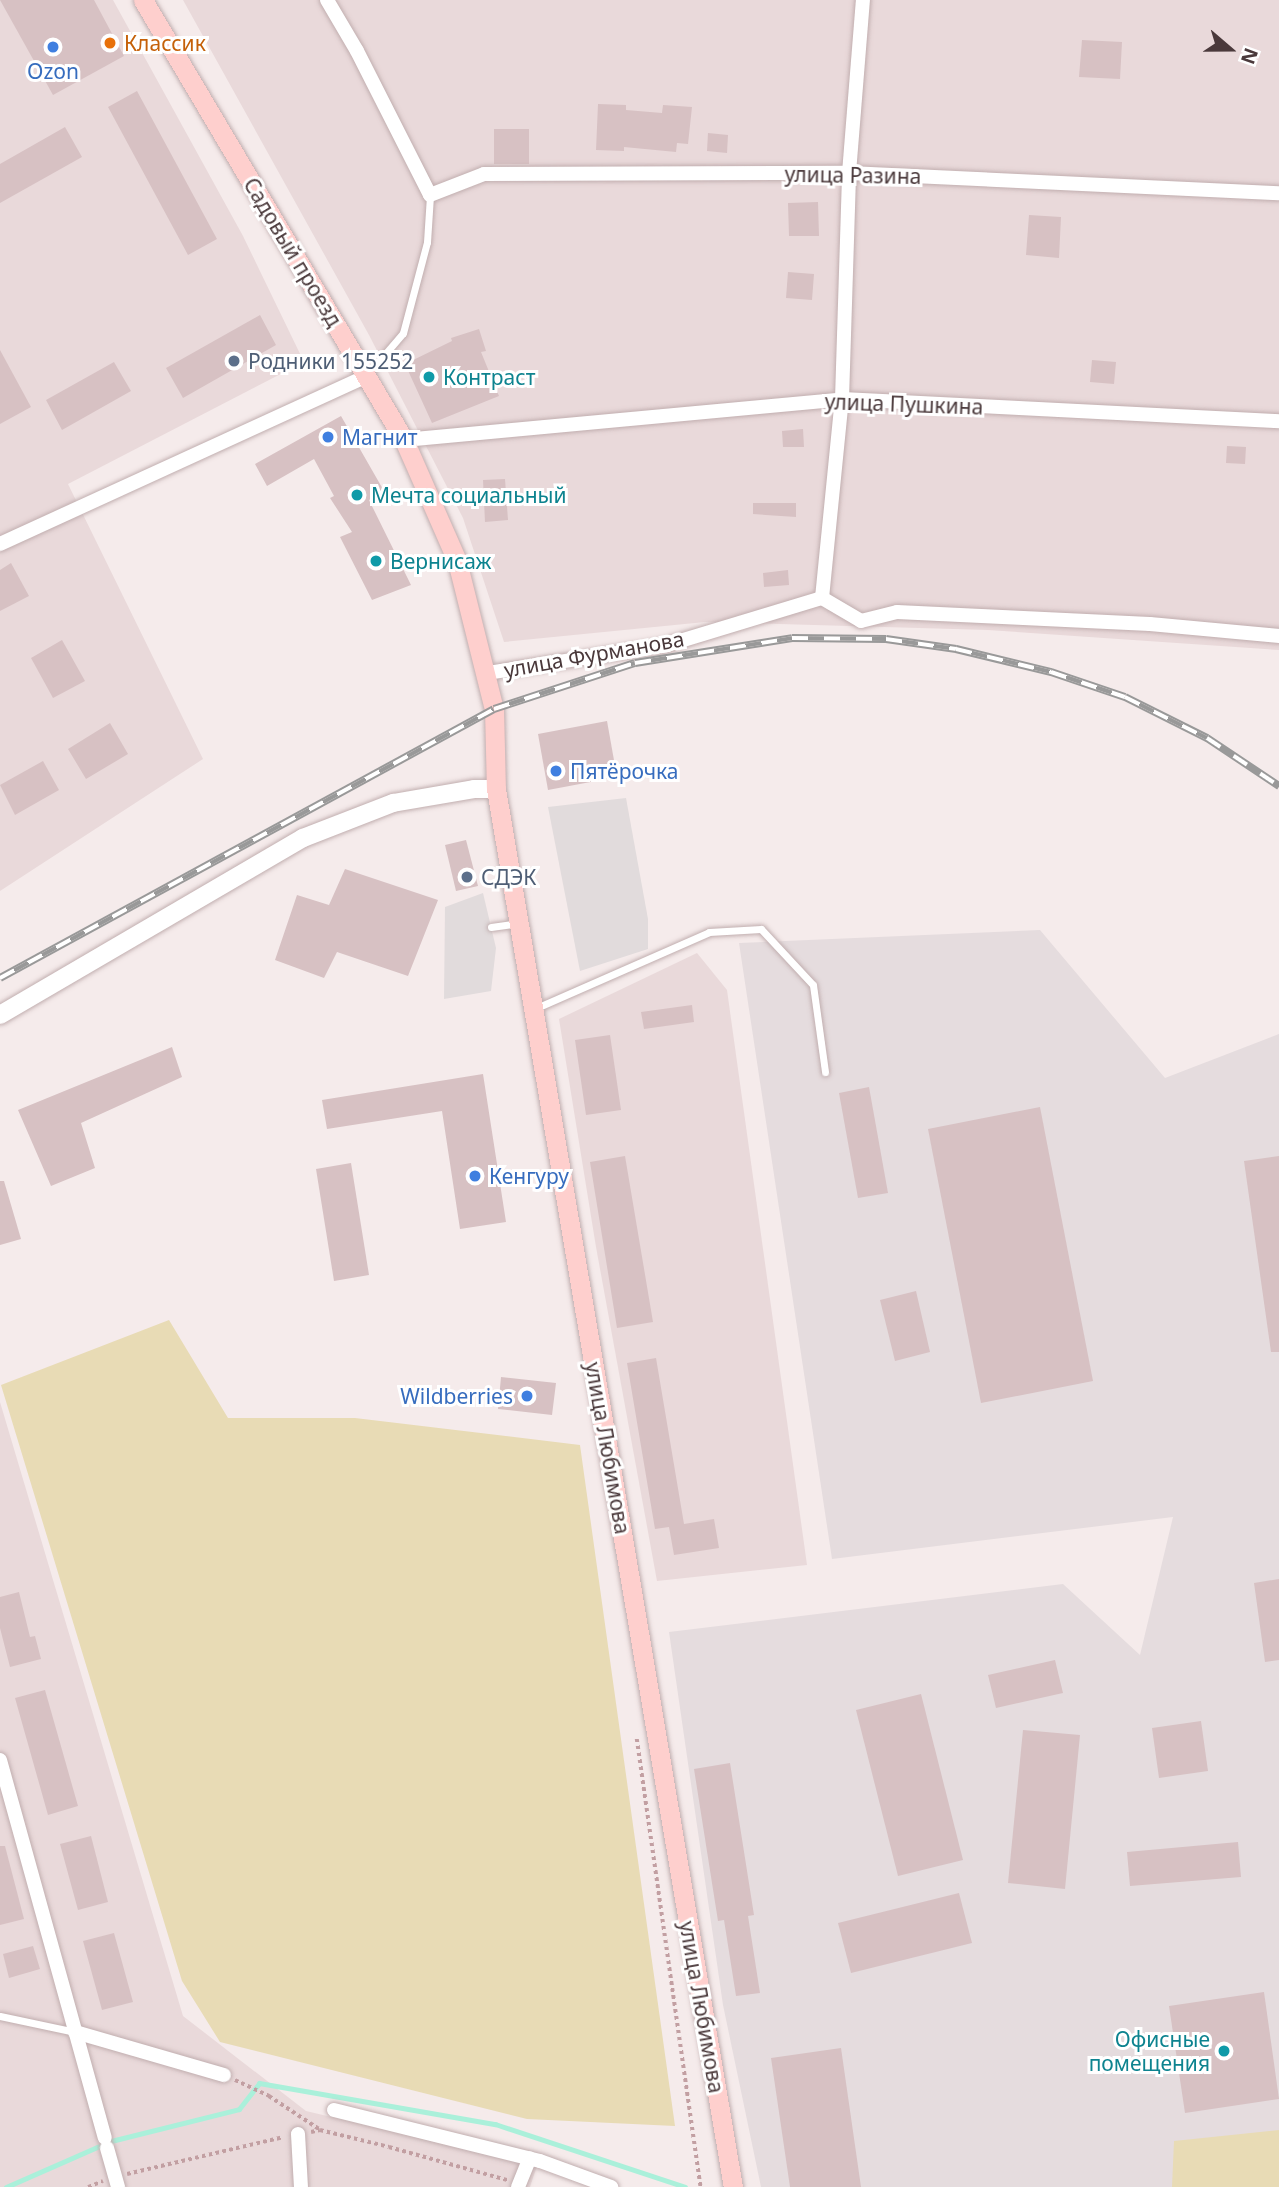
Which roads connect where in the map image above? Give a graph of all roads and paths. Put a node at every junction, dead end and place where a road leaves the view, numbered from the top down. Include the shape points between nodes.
1 (143, 0) edge
2 (327, 0) edge
3 (863, 0) edge
4 (849, 173) junction
5 (1279, 193) edge
6 (430, 195) junction
7 (367, 376) junction
8 (842, 399) junction
9 (1279, 421) edge
10 (404, 440) junction
11 (0, 544) edge
12 (822, 598) junction
13 (1279, 636) edge
14 (487, 673) junction
15 (494, 709) joint
16 (496, 789) junction
17 (519, 923) junction
18 (491, 927) dead end
19 (533, 1010) junction
20 (0, 1015) edge
21 (825, 1072) dead end
22 (636, 1734) dead end
23 (0, 1760) edge
24 (0, 2016) edge
25 (75, 2032) junction
26 (224, 2075) dead end
27 (251, 2087) dead end
28 (334, 2110) dead end
29 (320, 2130) dead end
30 (298, 2134) dead end
31 (530, 2158) junction
32 (118, 2187) edge
33 (301, 2187) edge
34 (519, 2187) edge
35 (611, 2187) edge
36 (701, 2187) edge
37 (733, 2187) edge

1 - 7 main road, Садовый проезд
2 - 6 street
3 - 4 street
4 - 5 street, улица Разина
4 - 6 street, улица Разина via 485,174
4 - 8 street
6 - 7 lane via 427,242 403,333
7 - 10 main road, Садовый проезд
7 - 11 street
8 - 9 street, улица Пушкина
8 - 10 street, улица Пушкина
8 - 12 street
10 - 14 main road, Садовый проезд via 457,561
12 - 13 street via 861,621 897,612 1150,624
12 - 14 street, улица Фурманова via 667,645
14 - 15 main road, Садовый проезд
15 - 16 main road, улица Любимова
16 - 17 main road, улица Любимова
16 - 20 street via 393,803 303,838
17 - 18 lane
17 - 19 main road, улица Любимова
19 - 21 lane via 709,932 761,929 813,985
19 - 37 main road, улица Любимова
22 - 36 path
23 - 25 street
24 - 25 lane
25 - 26 street
25 - 32 street
27 - 29 path
28 - 31 street
30 - 33 street
31 - 34 street
31 - 35 street

